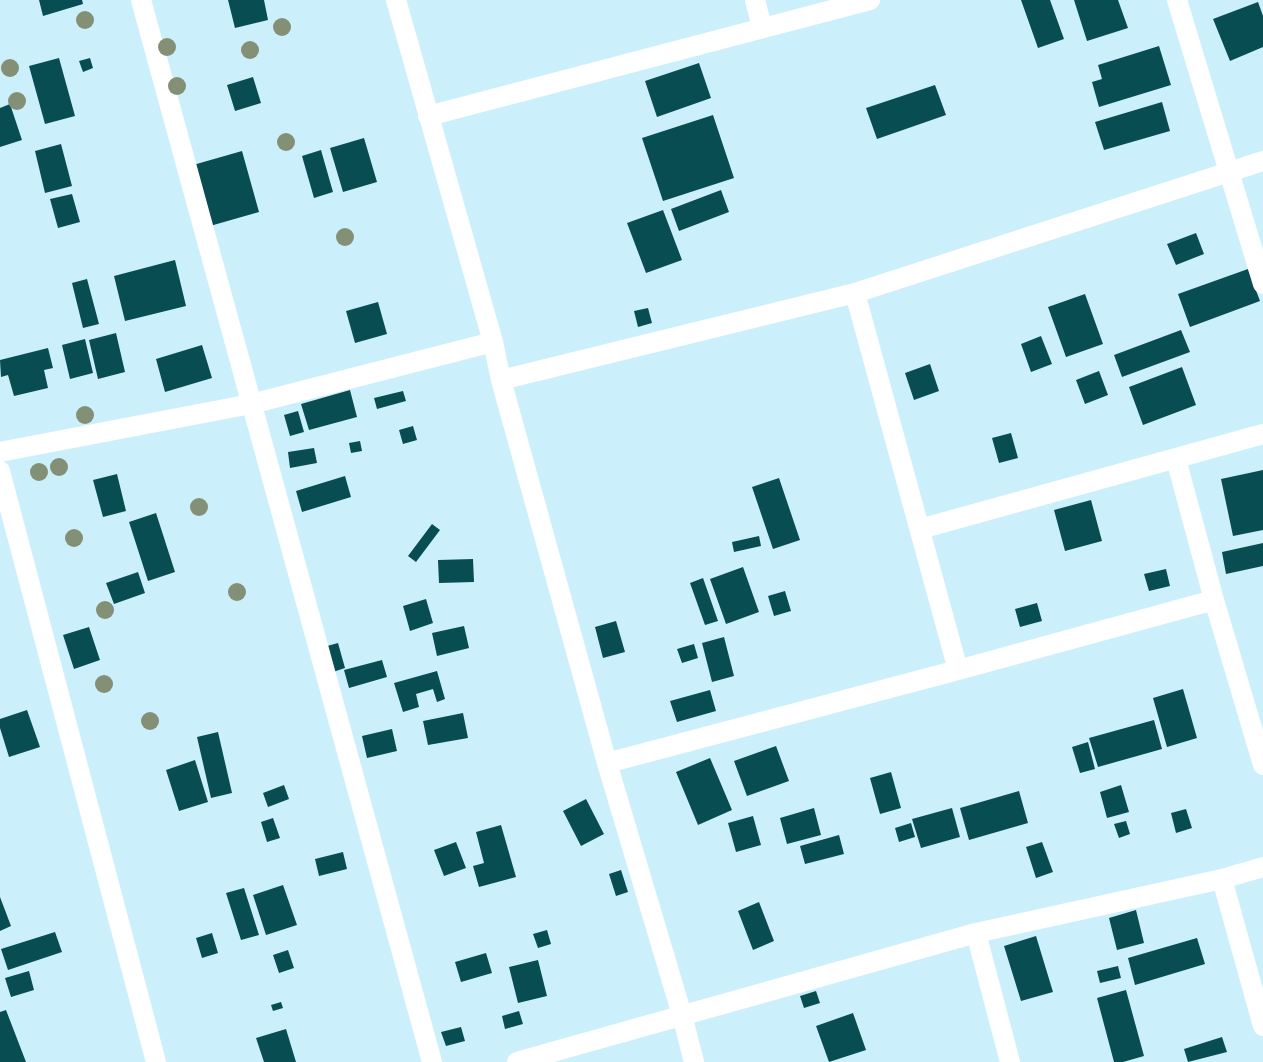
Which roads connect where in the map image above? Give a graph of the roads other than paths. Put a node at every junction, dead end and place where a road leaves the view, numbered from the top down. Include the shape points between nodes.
1 (141, 0) edge
2 (396, 0) edge
3 (755, 0) edge
4 (870, 0) edge
5 (1177, 0) edge
6 (762, 27) junction
7 (428, 116) junction
8 (1263, 161) edge
9 (1230, 172) junction
10 (1263, 284) edge
11 (855, 293) junction
12 (493, 342) junction
13 (501, 380) junction
14 (251, 404) junction
15 (1263, 434) edge
16 (0, 452) edge
17 (1176, 459) junction
18 (0, 471) edge
19 (920, 529) junction
20 (1214, 600) junction
21 (958, 670) junction
22 (607, 763) junction
23 (1263, 765) edge
24 (1263, 867) edge
25 (1222, 879) junction
26 (976, 933) junction
27 (682, 1015) junction
28 (1263, 1026) edge
29 (156, 1062) edge
30 (432, 1062) edge
31 (517, 1062) edge
32 (694, 1062) edge
33 (1010, 1062) edge

1 - 14 street
2 - 7 street
3 - 6 street
4 - 6 street
5 - 9 street
6 - 7 street
7 - 12 street
8 - 9 street
9 - 10 street
9 - 11 street
11 - 13 street
11 - 19 street
12 - 13 street
12 - 14 street
13 - 22 street
14 - 16 street
14 - 30 street
15 - 17 street
17 - 19 street
17 - 20 street
18 - 29 street
19 - 21 street
20 - 21 street
20 - 23 street
21 - 22 street
22 - 27 street
24 - 25 street
25 - 26 street
25 - 28 street
26 - 27 street
26 - 33 street
27 - 31 street
27 - 32 street

